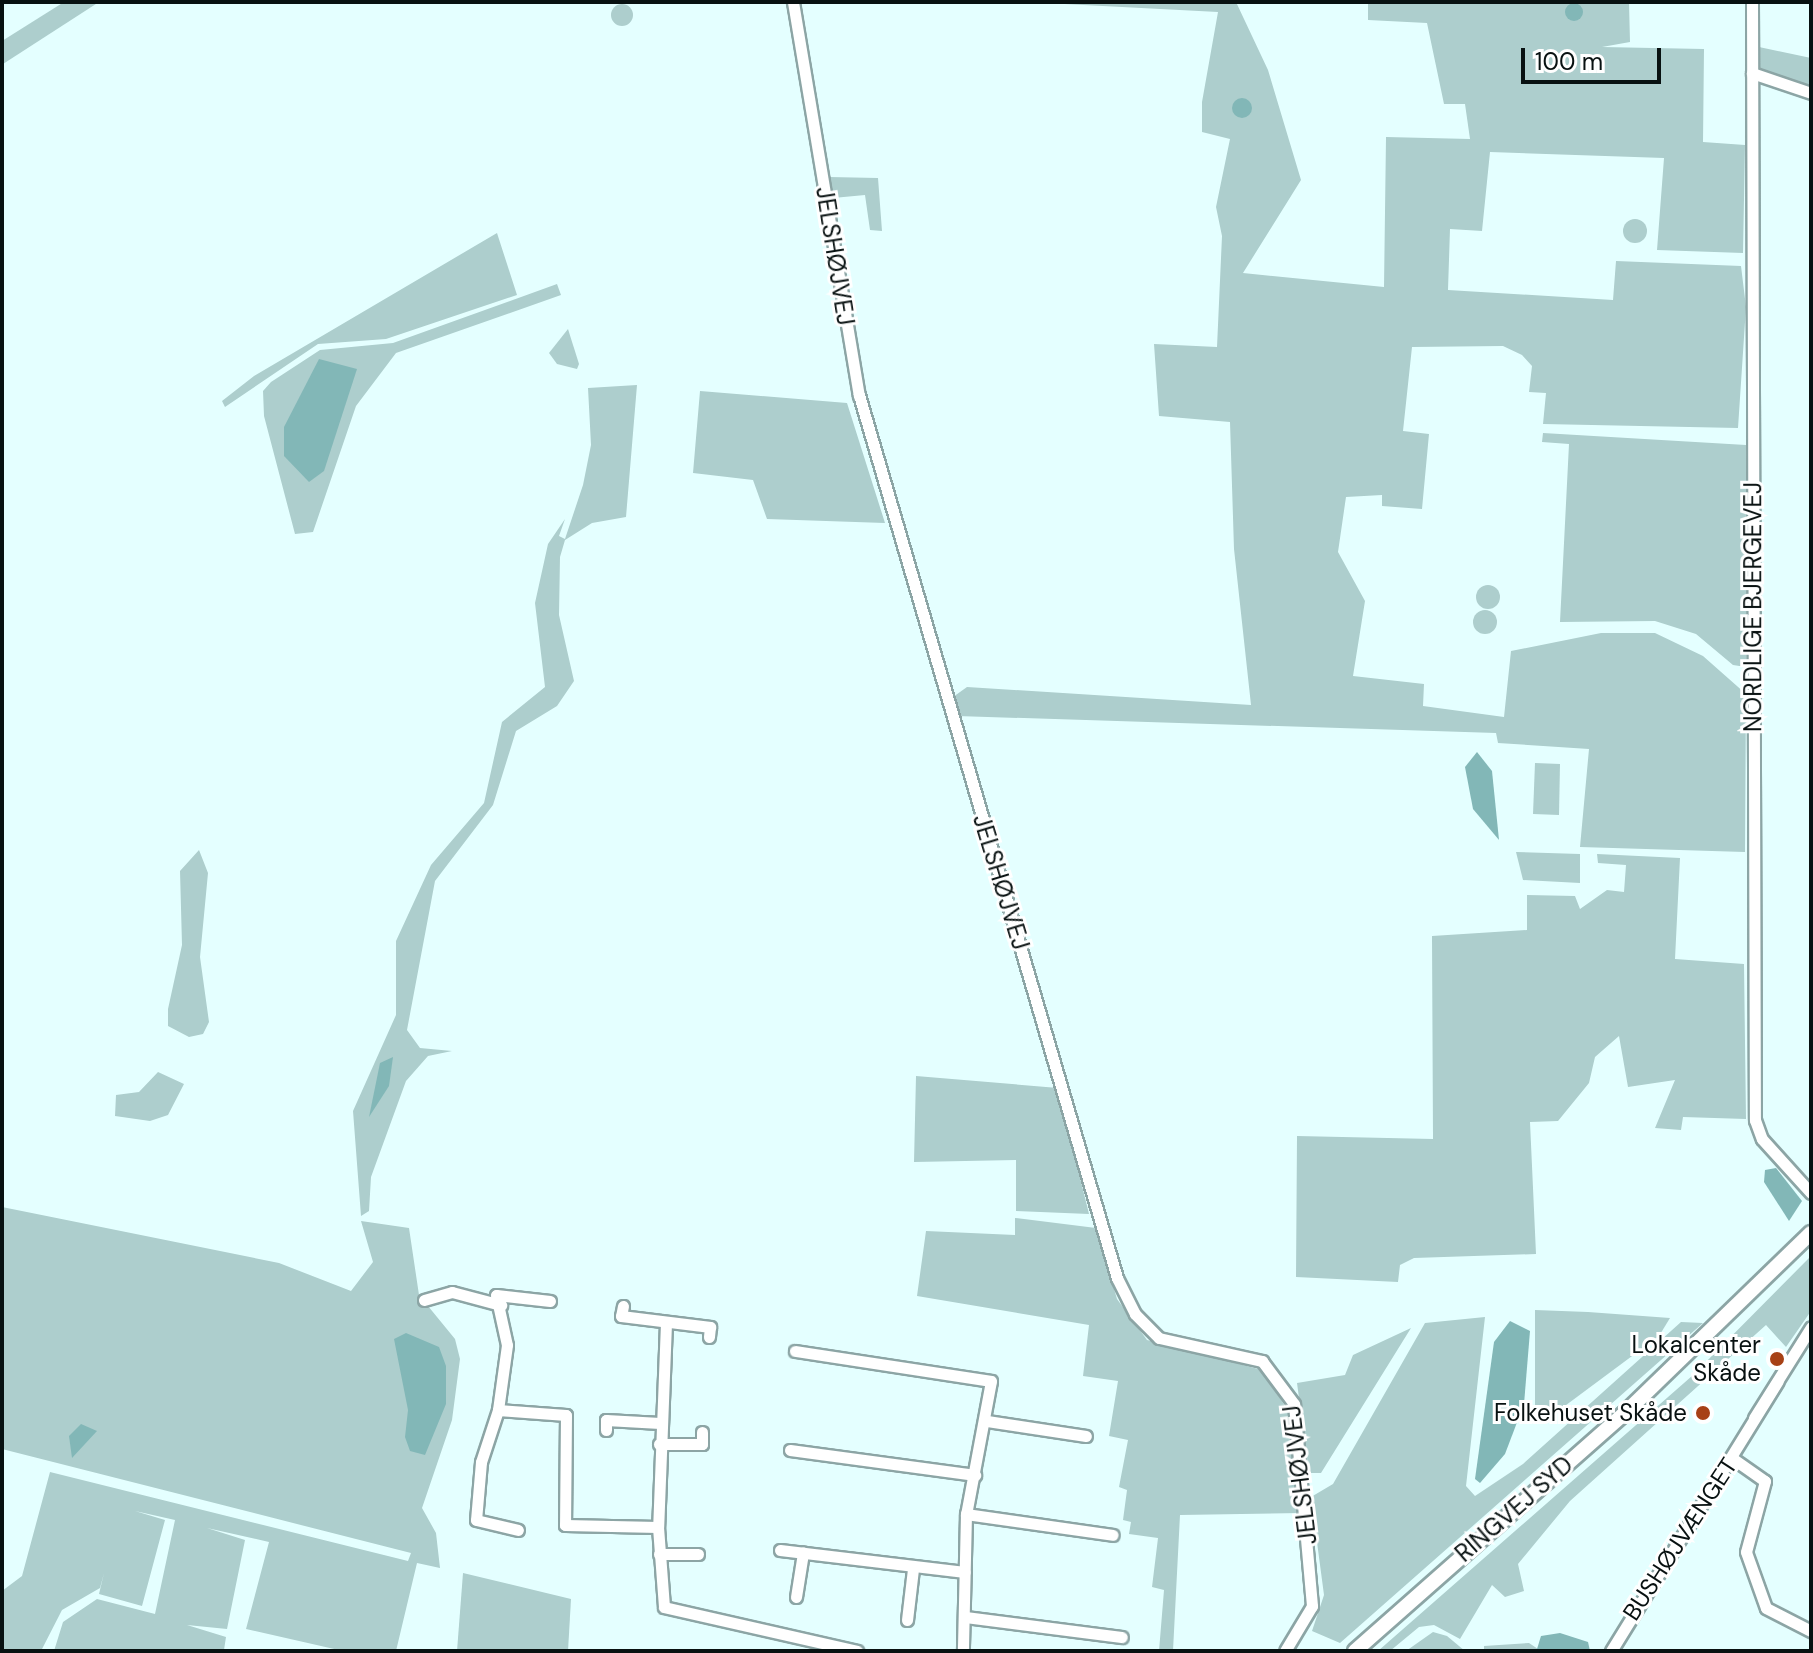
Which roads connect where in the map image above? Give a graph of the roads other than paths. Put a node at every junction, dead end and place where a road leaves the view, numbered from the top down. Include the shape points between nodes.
1 (793, 2) edge
2 (1752, 2) edge
3 (1752, 73) junction
4 (1811, 93) edge
5 (1811, 1193) edge
6 (1811, 1233) edge
7 (424, 1300) dead end
8 (550, 1301) dead end
9 (501, 1305) junction
10 (623, 1306) dead end
11 (666, 1323) junction
12 (1811, 1327) edge
13 (709, 1337) dead end
14 (795, 1351) dead end
15 (498, 1410) junction
16 (987, 1421) junction
17 (660, 1423) junction
18 (606, 1430) dead end
19 (702, 1432) dead end
20 (1086, 1436) dead end
21 (659, 1444) junction
22 (790, 1450) dead end
23 (1732, 1458) junction
24 (975, 1475) junction
25 (966, 1514) junction
26 (658, 1527) junction
27 (518, 1530) dead end
28 (1113, 1535) dead end
29 (780, 1550) dead end
30 (803, 1553) junction
31 (659, 1554) junction
32 (698, 1554) dead end
33 (913, 1569) junction
34 (965, 1572) junction
35 (796, 1597) dead end
36 (965, 1617) junction
37 (907, 1620) dead end
38 (1811, 1631) edge
39 (1122, 1637) dead end
40 (857, 1651) edge
41 (963, 1651) edge
42 (1285, 1651) edge
43 (1355, 1651) edge
44 (1611, 1651) edge

1 - 42 street, JELSHØJVEJ via 859,395 1117,1278 1148,1330 1173,1344 1262,1361 1294,1404 1313,1601
2 - 3 street, NORDLIGE BJERGEVEJ
3 - 4 street
3 - 5 street, NORDLIGE BJERGEVEJ via 1755,1120 1762,1139
6 - 43 main road, RINGVEJ SYD via 1624,1414
7 - 9 street via 452,1292
8 - 9 street via 496,1295
9 - 15 street via 507,1364
10 - 11 street via 621,1316
11 - 13 street via 710,1327
11 - 17 street
12 - 23 street, BUSHØJVÆNGET
14 - 16 street via 987,1378
15 - 26 street via 566,1415 565,1525
15 - 27 street via 481,1462 476,1520
16 - 20 street
16 - 24 street
17 - 18 street via 606,1420
17 - 21 street
19 - 21 street via 702,1444
21 - 26 street
22 - 24 street
23 - 38 street via 1765,1481 1746,1552 1766,1608
23 - 44 street, BUSHØJVÆNGET
24 - 25 street
25 - 28 street
25 - 34 street
26 - 31 street
29 - 30 street
30 - 33 street
30 - 35 street
31 - 32 street
31 - 40 street via 664,1607
33 - 34 street
33 - 37 street
34 - 36 street
36 - 39 street
36 - 41 street

